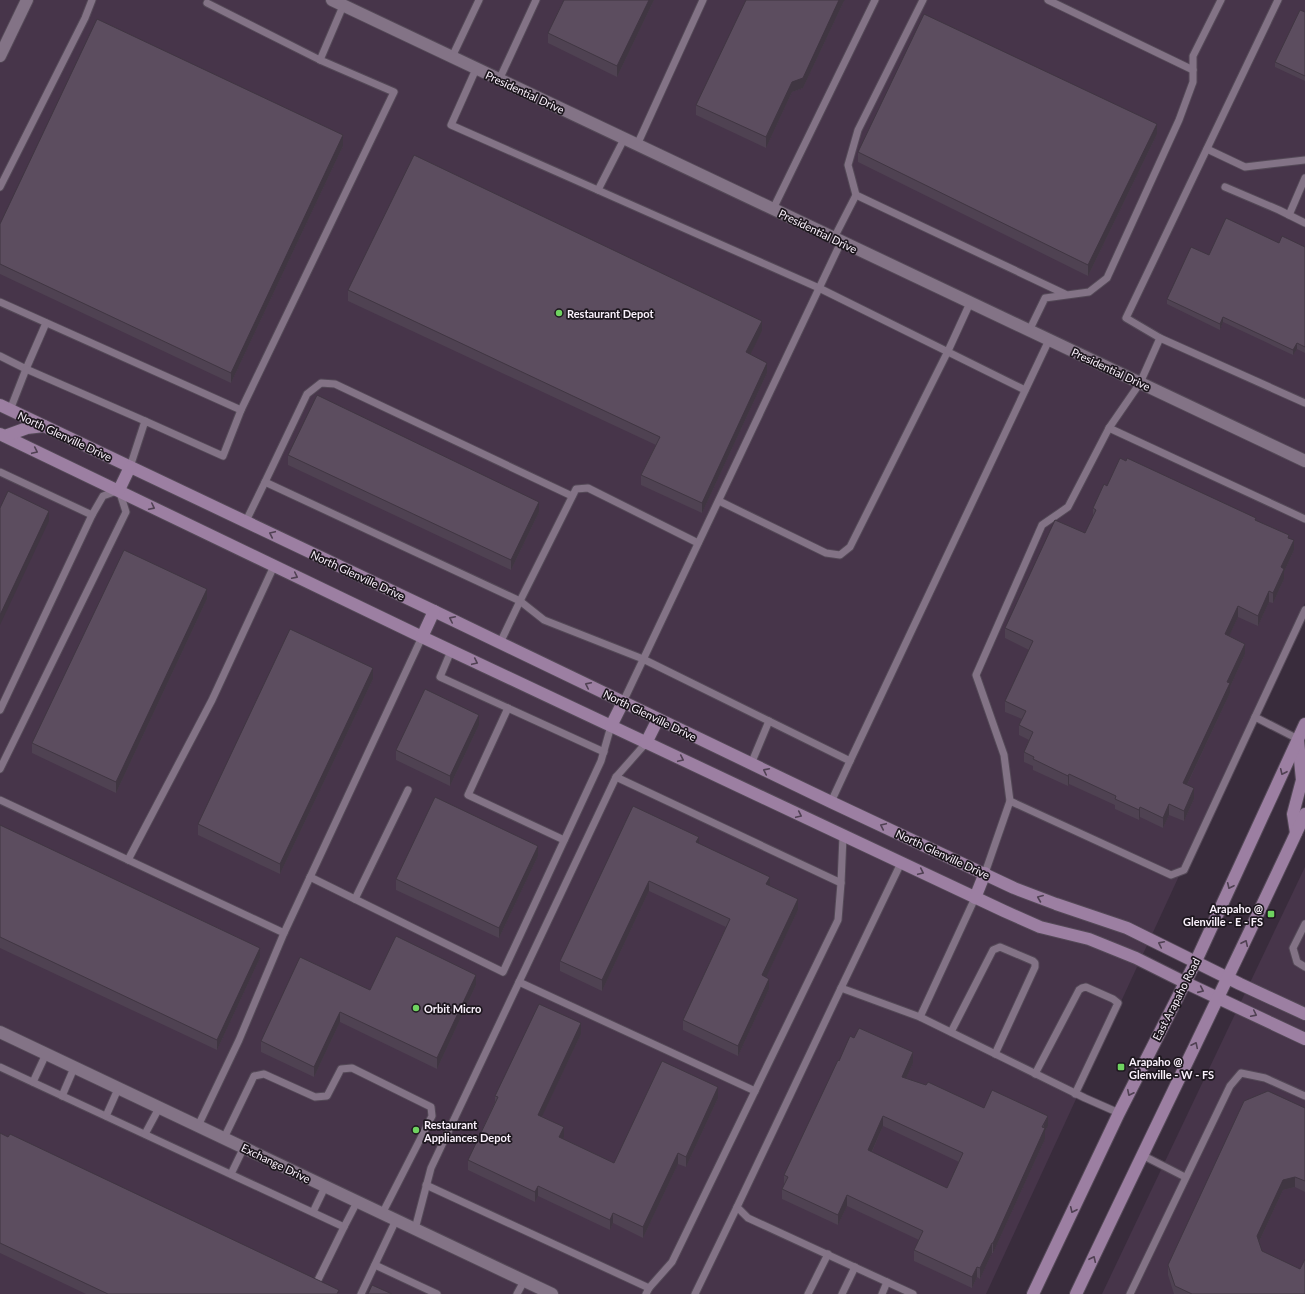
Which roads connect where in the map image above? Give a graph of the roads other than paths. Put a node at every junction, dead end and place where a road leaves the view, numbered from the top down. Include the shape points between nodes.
1 (27, 0) edge
2 (92, 0) edge
3 (332, 0) edge
4 (479, 0) edge
5 (536, 0) edge
6 (703, 0) edge
7 (875, 0) edge
8 (923, 0) edge
9 (1048, 0) edge
10 (1221, 0) edge
11 (1278, 0) edge
12 (205, 1) edge
13 (343, 6) junction
14 (0, 56) edge
15 (452, 57) junction
16 (320, 60) junction
17 (476, 69) junction
18 (1193, 70) junction
19 (499, 80) junction
20 (624, 139) junction
21 (637, 145) junction
22 (1207, 149) junction
23 (1305, 160) edge
24 (1305, 178) edge
25 (0, 187) edge
26 (1225, 187) dead end
27 (598, 190) junction
28 (856, 195) junction
29 (773, 209) junction
30 (1289, 215) junction
31 (1305, 223) edge
32 (837, 240) junction
33 (819, 288) junction
34 (1065, 294) junction
35 (0, 302) edge
36 (970, 303) junction
37 (46, 323) junction
38 (1029, 331) junction
39 (1160, 338) junction
40 (1049, 340) junction
41 (948, 351) junction
42 (0, 356) edge
43 (26, 370) junction
44 (1140, 383) junction
45 (1025, 390) junction
46 (1305, 403) edge
47 (5, 407) edge
48 (241, 410) junction
49 (145, 421) junction
50 (44, 426) junction
51 (1109, 428) junction
52 (2, 437) edge
53 (1305, 461) edge
54 (130, 466) junction
55 (0, 472) edge
56 (265, 482) junction
57 (119, 490) junction
58 (572, 496) junction
59 (719, 501) junction
60 (92, 515) junction
61 (1305, 519) edge
62 (246, 522) junction
63 (698, 543) junction
64 (274, 566) junction
65 (520, 601) junction
66 (1305, 610) edge
67 (434, 611) junction
68 (422, 637) junction
69 (500, 643) junction
70 (451, 651) junction
71 (644, 659) junction
72 (623, 702) junction
73 (508, 708) junction
74 (0, 710) edge
75 (1255, 717) junction
76 (658, 719) junction
77 (769, 721) junction
78 (1305, 724) edge
79 (611, 726) junction
80 (1298, 739) junction
81 (646, 743) junction
82 (604, 752) junction
83 (850, 761) junction
84 (751, 764) junction
85 (0, 769) edge
86 (616, 777) junction
87 (408, 790) dead end
88 (0, 800) edge
89 (1010, 801) junction
90 (831, 802) junction
91 (1305, 814) edge
92 (1296, 834) junction
93 (843, 836) junction
94 (564, 840) junction
95 (128, 860) junction
96 (901, 863) junction
97 (985, 873) junction
98 (310, 877) junction
99 (842, 883) junction
100 (975, 898) junction
101 (355, 899) junction
102 (1305, 924) edge
103 (284, 933) junction
104 (1196, 961) junction
105 (1305, 967) edge
106 (1228, 978) junction
107 (518, 982) junction
108 (1184, 982) junction
109 (841, 988) junction
110 (1218, 997) junction
111 (1305, 1014) edge
112 (920, 1017) junction
113 (951, 1032) junction
114 (1, 1036) edge
115 (1305, 1039) edge
116 (46, 1054) junction
117 (995, 1054) junction
118 (0, 1067) edge
119 (74, 1068) junction
120 (1035, 1074) junction
121 (32, 1082) junction
122 (118, 1089) junction
123 (755, 1091) junction
124 (1075, 1094) junction
125 (62, 1096) junction
126 (1305, 1096) edge
127 (159, 1108) junction
128 (1119, 1113) junction
129 (106, 1116) junction
130 (198, 1126) junction
131 (145, 1134) junction
132 (224, 1138) junction
133 (244, 1148) junction
134 (1142, 1155) junction
135 (230, 1174) junction
136 (1185, 1176) junction
137 (325, 1186) junction
138 (426, 1186) junction
139 (357, 1202) junction
140 (737, 1208) junction
141 (313, 1212) junction
142 (382, 1214) junction
143 (396, 1220) junction
144 (344, 1227) junction
145 (415, 1229) junction
146 (828, 1254) junction
147 (375, 1265) junction
148 (855, 1267) junction
149 (318, 1280) edge
150 (524, 1281) junction
151 (887, 1282) junction
152 (647, 1291) edge
153 (361, 1294) edge
154 (437, 1294) edge
155 (517, 1294) edge
156 (552, 1294) edge
157 (695, 1294) edge
158 (808, 1294) edge
159 (842, 1294) edge
160 (882, 1294) edge
161 (913, 1294) edge
162 (1033, 1294) edge
163 (1076, 1294) edge
164 (1130, 1294) edge

1 - 14 street
2 - 25 lane
3 - 13 street, Presidential Drive
4 - 15 lane
5 - 19 lane
6 - 21 lane
7 - 29 lane
8 - 28 lane via 858,130 848,165
9 - 18 lane
10 - 18 lane via 1193,56
11 - 22 lane
12 - 16 lane
13 - 15 street, Presidential Drive
13 - 16 lane
15 - 17 street, Presidential Drive
16 - 48 lane via 394,92
17 - 19 street, Presidential Drive
17 - 27 lane via 451,125
18 - 34 lane via 1193,82 1179,120 1107,278 1089,292
19 - 20 street, Presidential Drive
20 - 21 street, Presidential Drive
20 - 27 lane
21 - 29 street, Presidential Drive
22 - 23 lane via 1245,167
22 - 39 lane via 1126,318
24 - 30 lane
26 - 30 lane
27 - 33 lane
28 - 32 lane
28 - 34 lane
29 - 32 street, Presidential Drive
30 - 31 lane
32 - 33 lane
32 - 36 street, Presidential Drive
33 - 41 lane
33 - 59 lane
34 - 38 lane via 1045,298
35 - 37 lane
36 - 38 street, Presidential Drive
36 - 41 lane
37 - 43 lane
37 - 48 lane
38 - 40 street, Presidential Drive
39 - 44 lane
39 - 46 lane
40 - 44 street, Presidential Drive
40 - 45 lane
41 - 45 lane
41 - 59 lane via 850,547 840,555 826,553
42 - 43 lane
43 - 47 lane
43 - 49 lane
44 - 51 lane
44 - 53 street, Presidential Drive
45 - 83 lane
47 - 50 street, North Glenville Drive
48 - 49 lane via 223,456
49 - 54 lane
50 - 52 street via 28,428
50 - 54 street, North Glenville Drive
51 - 61 lane
51 - 89 lane via 1068,507 1042,526 976,676 1004,755
52 -> 57 street
54 - 57 street
54 - 62 street, North Glenville Drive
55 - 60 lane
56 - 58 lane via 307,394 321,383 335,384
56 - 62 lane
56 - 65 lane
57 - 60 lane via 103,496
57 -> 64 street
57 - 85 lane via 126,512
58 - 63 lane via 576,489 588,488
58 - 65 lane
59 - 63 lane
60 - 74 lane
67 -> 62 street, North Glenville Drive
63 - 71 lane
64 -> 68 street
64 - 95 lane via 212,700
65 - 69 lane
65 - 71 lane via 544,620
66 - 75 lane
67 - 68 street
69 -> 67 street, North Glenville Drive
68 - 70 street
68 - 98 lane
72 -> 69 street, North Glenville Drive
70 - 73 lane via 440,677
70 -> 79 street
71 - 72 lane
71 - 77 lane
72 - 76 street, North Glenville Drive
72 - 79 street
73 - 82 lane
73 - 94 lane via 468,795
75 - 80 lane
75 - 89 lane via 1184,870 1170,875
76 - 81 street
76 - 84 street, North Glenville Drive
77 - 83 lane
77 - 84 lane
78 - 80 street, East Arapaho Road
79 - 81 street
79 - 82 lane
80 - 92 street via 1302,780 1293,814
80 -> 104 street, East Arapaho Road
81 - 86 lane
81 -> 93 street
82 - 94 lane
83 - 90 lane
90 -> 84 street, North Glenville Drive
86 - 99 lane
86 - 107 lane
87 - 101 lane
88 - 95 lane
89 - 97 lane
97 -> 90 street, North Glenville Drive
91 - 92 street
106 -> 92 street
93 - 96 street
93 - 99 lane
94 - 101 lane via 503,972
95 - 103 lane
96 -> 100 street
96 - 109 lane
97 - 100 street
104 -> 97 street, North Glenville Drive via 1127,928 1014,888
98 - 101 lane
98 - 103 lane
99 - 123 lane via 838,920
100 - 108 street via 1040,927 1089,939 1136,958
100 - 112 lane
102 - 105 lane via 1293,948 1297,962
103 - 130 lane
104 - 106 street, North Glenville Drive
104 - 108 street, East Arapaho Road
106 - 110 street
106 - 111 street, North Glenville Drive
107 - 123 lane
107 - 138 lane via 431,1168
108 -> 110 street
108 -> 128 street, East Arapaho Road
109 - 112 lane
109 - 140 lane
110 -> 115 street
134 -> 110 street
112 - 113 lane
113 - 117 lane
113 - 117 lane via 993,950 1000,947 1033,961 1035,967
114 - 116 street, Exchange Drive
116 - 119 street, Exchange Drive
116 - 121 lane
117 - 120 lane
118 - 121 lane
119 - 122 street, Exchange Drive
119 - 125 lane
120 - 124 lane
120 - 124 lane via 1079,990 1086,988 1113,999 1118,1003
121 - 125 lane
122 - 127 street, Exchange Drive
122 - 129 lane
123 - 152 lane via 672,1262
124 - 128 lane
125 - 129 lane
126 - 136 lane via 1265,1078 1242,1073 1230,1086
127 - 130 street, Exchange Drive
127 - 131 lane
128 -> 162 street, East Arapaho Road
129 - 131 lane
130 - 132 street, Exchange Drive
131 - 135 lane
132 - 133 street, Exchange Drive
132 - 142 lane via 254,1076 264,1074 315,1098 327,1096 341,1069 352,1068 431,1107 432,1116
133 - 135 lane
133 - 137 street, Exchange Drive
134 - 136 lane
163 -> 134 street
135 - 141 lane
136 - 164 lane
137 - 139 street, Exchange Drive
137 - 141 lane
138 - 145 lane
138 - 152 lane
139 - 142 street, Exchange Drive
139 - 144 lane
140 - 146 lane via 748,1218
140 - 157 lane
141 - 144 lane
142 - 143 street, Exchange Drive
143 - 145 street, Exchange Drive
143 - 147 lane
144 - 149 lane
145 - 150 street, Exchange Drive
146 - 148 lane
146 - 158 lane
147 - 153 lane
147 - 154 lane
148 - 151 lane
148 - 159 lane
150 - 155 lane
150 - 156 street, Exchange Drive
151 - 160 lane
151 - 161 lane

